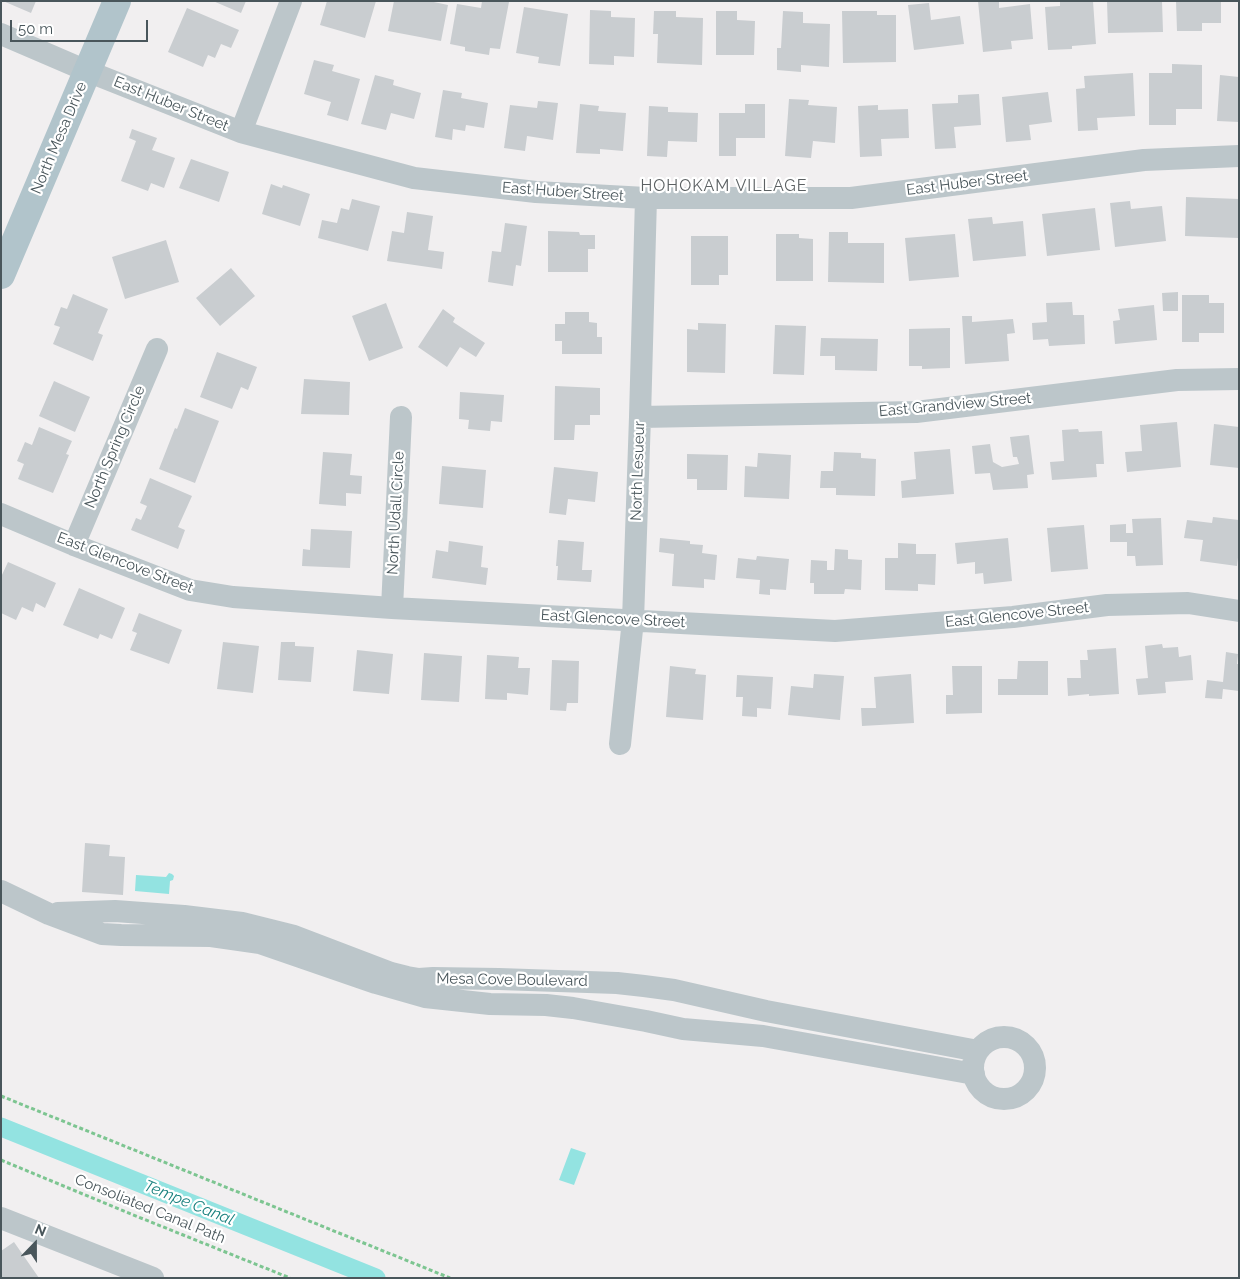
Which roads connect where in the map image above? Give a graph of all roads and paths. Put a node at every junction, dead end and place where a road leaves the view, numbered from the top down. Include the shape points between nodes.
1 (117, 1) edge
2 (292, 1) edge
3 (1, 34) edge
4 (87, 71) junction
5 (241, 132) junction
6 (1239, 156) edge
7 (646, 198) junction
8 (1, 275) edge
9 (157, 349) dead end
10 (1239, 379) edge
11 (401, 417) dead end
12 (640, 417) junction
13 (1, 514) edge
14 (74, 545) junction
15 (392, 608) junction
16 (1239, 611) edge
17 (633, 620) junction
18 (620, 744) dead end
19 (1, 891) edge
20 (48, 914) junction
21 (978, 1050) junction
22 (974, 1074) junction
23 (1, 1096) edge
24 (1, 1160) edge
25 (1, 1218) edge
26 (105, 1269) edge
27 (152, 1278) edge
28 (290, 1278) edge
29 (450, 1278) edge

1 - 4 main road, North Mesa Drive
2 - 5 street
3 - 4 street, East Huber Street
4 - 5 street, East Huber Street
4 - 8 main road, North Mesa Drive
5 - 7 street, East Huber Street via 414,178 536,192
6 - 7 street, East Huber Street via 1144,160 850,198
7 - 12 street, North Lesueur
9 - 14 street, North Spring Circle
10 - 12 street, East Grandview Street via 1177,380 916,412
11 - 15 street, North Udall Circle
12 - 17 street, North Lesueur
13 - 14 street, East Glencove Street
14 - 15 street, East Glencove Street via 190,590 233,597
15 - 17 street, East Glencove Street
16 - 17 street, East Glencove Street via 1188,603 1107,605 1013,617 835,631
17 - 18 street, North Lesueur
19 - 20 street, Mesa Cove Boulevard
20 - 21 street, Mesa Cove Boulevard via 115,911 242,923 294,936 407,978 644,986
20 - 22 street, Mesa Cove Boulevard via 102,934 211,936 260,943 425,997 573,1008 683,1029 763,1036
21 - 22 street
21 - 22 street via 994,1038 1016,1039 1031,1053 1035,1074 1024,1091 1006,1099 987,1094 980,1088
23 - 29 path
24 - 28 path, Consoliated Canal Path
25 - 26 street
26 - 27 street

